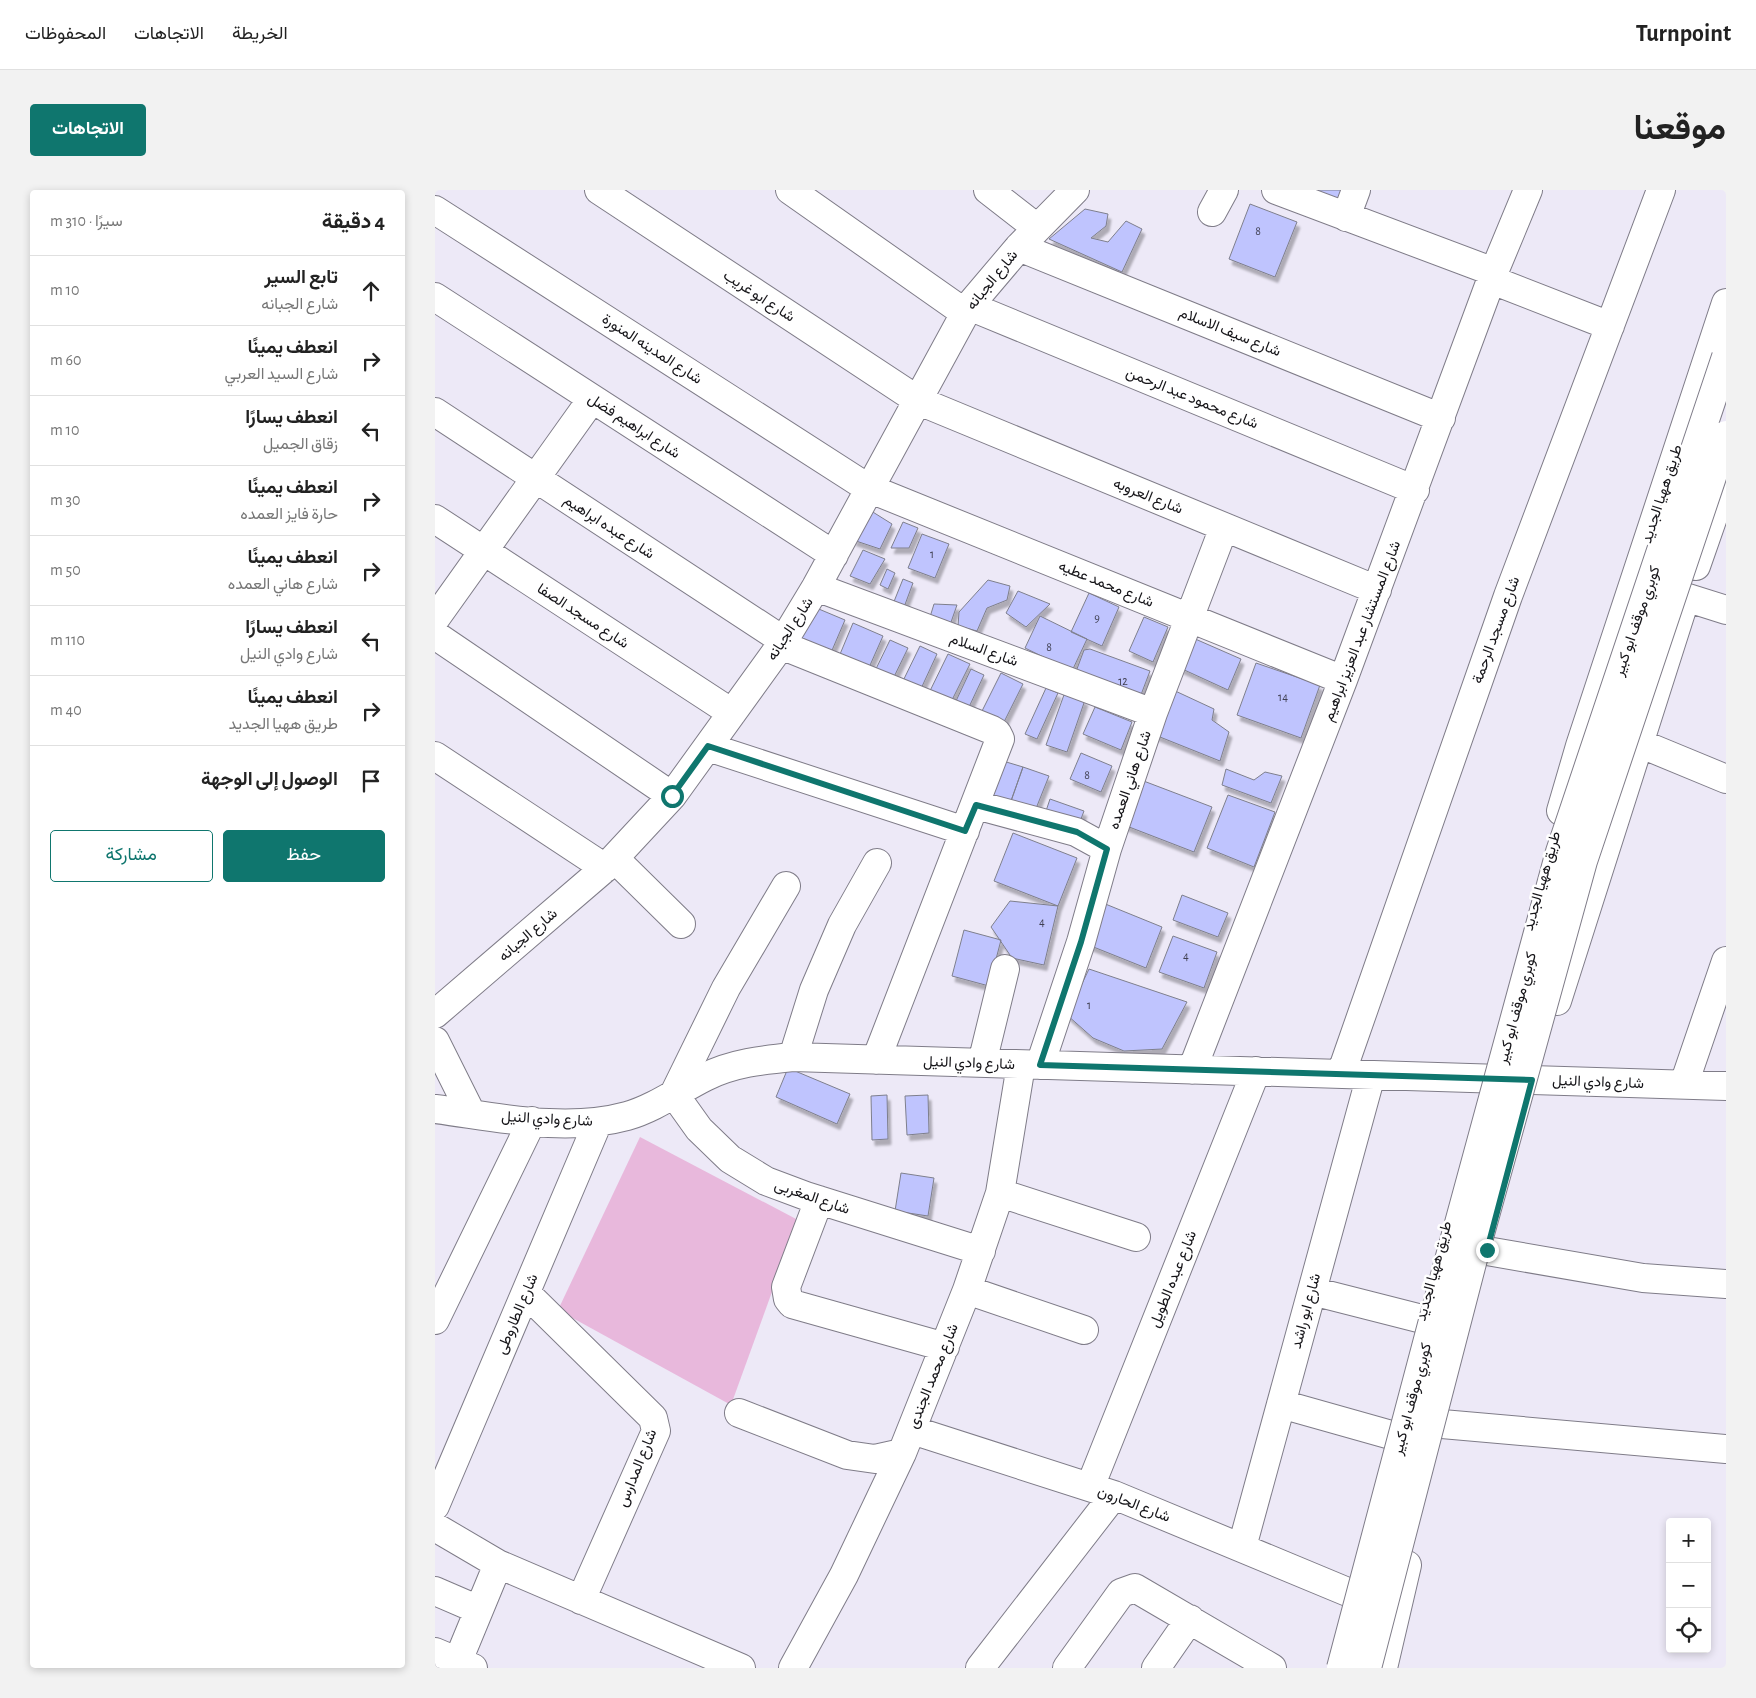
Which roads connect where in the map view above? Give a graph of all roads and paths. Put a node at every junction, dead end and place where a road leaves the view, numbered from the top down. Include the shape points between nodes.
1 (599, 190) edge
2 (789, 190) edge
3 (988, 190) edge
4 (1075, 190) edge
5 (1276, 190) edge
6 (1356, 190) edge
7 (1528, 190) edge
8 (1661, 190) edge
9 (435, 210) edge
10 (1346, 216) junction
11 (1037, 228) junction
12 (1019, 247) junction
13 (1493, 276) junction
14 (435, 297) edge
15 (1726, 303) edge
16 (967, 310) junction
17 (1609, 326) junction
18 (1726, 357) edge
19 (592, 399) junction
20 (919, 401) junction
21 (435, 412) edge
22 (1441, 418) junction
23 (1726, 435) edge
24 (534, 478) junction
25 (1726, 480) edge
26 (869, 488) junction
27 (1415, 490) junction
28 (435, 519) edge
29 (1224, 527) junction
30 (484, 551) junction
31 (834, 555) junction
32 (816, 587) junction
33 (1377, 590) junction
34 (1685, 596) junction
35 (1726, 610) edge
36 (1188, 617) junction
37 (435, 619) edge
38 (435, 636) edge
39 (783, 643) junction
40 (1343, 680) junction
41 (732, 713) junction
42 (1153, 713) junction
43 (1639, 743) junction
44 (708, 746) junction
45 (435, 756) edge
46 (1726, 779) edge
47 (672, 796) junction
48 (976, 805) junction
49 (965, 831) junction
50 (1107, 849) junction
51 (877, 863) dead end
52 (610, 864) junction
53 (786, 886) dead end
54 (681, 924) dead end
55 (1726, 961) edge
56 (1005, 969) dead end
57 (435, 1014) edge
58 (435, 1042) edge
59 (793, 1058) junction
60 (876, 1060) junction
61 (983, 1063) junction
62 (1031, 1065) junction
63 (1191, 1070) junction
64 (1256, 1072) junction
65 (1341, 1074) junction
66 (1371, 1075) junction
67 (1485, 1079) junction
68 (1532, 1080) junction
69 (1684, 1084) junction
70 (1726, 1086) edge
71 (674, 1094) junction
72 (435, 1109) edge
73 (471, 1113) junction
74 (532, 1121) junction
75 (598, 1122) junction
76 (1000, 1193) junction
77 (819, 1200) junction
78 (1136, 1237) dead end
79 (1487, 1250) junction
80 (981, 1251) junction
81 (1726, 1284) edge
82 (967, 1290) junction
83 (1312, 1291) junction
84 (526, 1293) junction
85 (1422, 1319) junction
86 (435, 1320) edge
87 (1084, 1330) dead end
88 (945, 1347) junction
89 (1281, 1404) junction
90 (739, 1413) dead end
91 (1442, 1424) junction
92 (1391, 1435) junction
93 (907, 1442) junction
94 (1726, 1449) edge
95 (1102, 1491) junction
96 (435, 1506) edge
97 (435, 1527) edge
98 (1242, 1547) junction
99 (499, 1564) junction
100 (435, 1591) edge
101 (1350, 1593) junction
102 (581, 1600) junction
103 (479, 1610) junction
104 (1190, 1620) junction
105 (455, 1662) edge
106 (741, 1668) edge
107 (793, 1668) edge
108 (980, 1668) edge
109 (1067, 1668) edge
110 (1156, 1668) edge
111 (1272, 1668) edge
112 (1327, 1668) edge
113 (1341, 1668) edge
114 (1367, 1668) edge
115 (1383, 1668) edge

1 - 20 street, شارع ابو غريب
2 - 16 street, شارع محمود عبد الرحمن
3 - 11 street
4 - 11 street, شارع الجبانه
5 - 10 street
6 - 10 street
7 - 13 street, شارع المستشار عبد العزيز ابراهيم
8 - 17 street, شارع مسجد الرحمة
9 - 26 street, شارع المدينه المنورة
10 - 13 street
11 - 12 street, شارع الجبانه
12 - 16 street, شارع الجبانه
12 - 22 street, شارع سيف الاسلام
13 - 17 street
13 - 22 street, شارع المستشار عبد العزيز ابراهيم
14 - 19 street, شارع ابراهيم فضل
15 - 67 street, طريق ههيا الجديد via 1580,746
16 - 20 street, شارع الجبانه
16 - 27 street, شارع محمود عبد الرحمن
17 - 65 street, شارع مسجد الرحمة via 1505,605
18 - 113 street, كوبري موقف ابو كبير, bridge via 1560,852
19 - 24 street
19 - 31 street, شارع ابراهيم فضل
20 - 26 street, شارع الجبانه
20 - 29 street, شارع العروبه
21 - 24 street, شارع عبده ابراهيم
22 - 27 street, شارع المستشار عبد العزيز ابراهيم
23 - 114 street, كوبري موقف ابو كبير, bridge via 1583,861 1473,1260
24 - 30 street
24 - 39 street, شارع عبده ابراهيم
25 - 34 street
26 - 31 street, شارع الجبانه
26 - 36 street, شارع محمد عطيه
27 - 33 street, شارع المستشار عبد العزيز ابراهيم
28 - 30 street, شارع مسجد الصفا
29 - 33 street, شارع العروبه
29 - 36 street, شارع هاني العمده
30 - 37 street
30 - 41 street, شارع مسجد الصفا
31 - 32 street, شارع الجبانه
32 - 39 street, شارع الجبانه
32 - 42 street, شارع السلام
33 - 40 street, شارع المستشار عبد العزيز ابراهيم
34 - 35 street
34 - 43 street
36 - 40 street, شارع محمد عطيه
36 - 42 street, شارع هاني العمده
38 - 47 street
39 - 41 street, شارع الجبانه
39 - 48 street, شارع عبده ابراهيم via 997,733 1000,738
40 - 63 street, شارع المستشار عبد العزيز ابراهيم
41 - 44 street, شارع الجبانه
42 - 50 street, شارع هاني العمده
43 - 46 street
43 - 68 street
44 - 47 street, شارع الجبانه
44 - 49 street
45 - 52 street
47 - 52 street, شارع الجبانه
48 - 49 street
48 - 50 street via 1077,832
49 - 60 street
50 - 62 street, شارع هاني العمده via 1081,942
51 - 59 street via 842,925 814,990
52 - 54 street
52 - 57 street, شارع الجبانه
53 - 71 street via 726,988
55 - 69 street
56 - 61 street
58 - 73 street
59 - 60 street, شارع وادي النيل
59 - 71 street, شارع وادي النيل via 736,1065
60 - 61 street, شارع وادي النيل
61 - 62 street, شارع وادي النيل
62 - 63 street, شارع وادي النيل
62 - 76 street, شارع محمد الجندى
63 - 64 street, شارع وادي النيل
64 - 65 street, شارع وادي النيل
64 - 95 street, شارع عبده الطويل
65 - 66 street, شارع وادي النيل
66 - 67 street, شارع وادي النيل
66 - 83 street, شارع ابو راشد
67 - 68 street, شارع وادي النيل
67 - 85 street, طريق ههيا الجديد
68 - 69 street, شارع وادي النيل
68 - 79 street
69 - 70 street, شارع وادي النيل
71 - 75 street, شارع وادي النيل via 652,1107
71 - 77 street, شارع المغربى via 699,1129 730,1159 766,1181
72 - 73 street, شارع وادي النيل
73 - 74 street, شارع وادي النيل
74 - 75 street, شارع وادي النيل
74 - 86 street
75 - 84 street, شارع الطاروطى
76 - 78 street
76 - 80 street, شارع محمد الجندى
77 - 80 street, شارع المغربى
77 - 88 street via 786,1288 792,1304
79 - 81 street via 1643,1278
79 - 91 street
80 - 82 street, شارع محمد الجندى
82 - 87 street
82 - 88 street, شارع محمد الجندى
83 - 85 street
83 - 89 street, شارع ابو راشد
84 - 96 street, شارع الطاروطى
84 - 102 street, شارع المدارس via 653,1418 656,1425
85 - 92 street, طريق ههيا الجديد
88 - 93 street, شارع محمد الجندى
89 - 92 street
89 - 98 street, شارع ابو راشد
90 - 93 street via 847,1455 875,1459
91 - 94 street
91 - 115 street
92 - 101 street, طريق ههيا الجديد
93 - 95 street, شارع الحارون
93 - 107 street, شارع محمد الجندى via 844,1574
95 - 98 street, شارع الحارون
95 - 108 street, شارع عبده الطويل
97 - 99 street
98 - 101 street, شارع الحارون
99 - 102 street
99 - 103 street
100 - 103 street
101 - 112 street, طريق ههيا الجديد
102 - 106 street
103 - 105 street
104 - 109 street via 1135,1588 1121,1593
104 - 110 street
104 - 111 street

